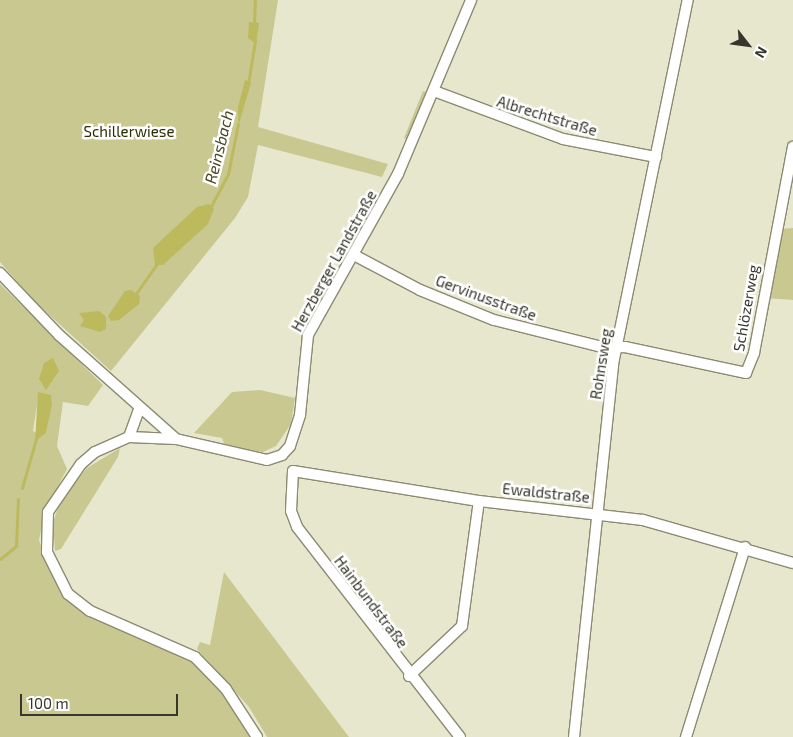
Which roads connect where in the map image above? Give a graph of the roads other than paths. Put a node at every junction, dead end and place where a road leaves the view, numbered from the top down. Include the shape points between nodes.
1 (471, 0) edge
2 (688, 0) edge
3 (434, 91) junction
4 (793, 147) edge
5 (656, 157) junction
6 (354, 255) junction
7 (0, 273) edge
8 (616, 348) junction
9 (139, 409) junction
10 (129, 437) junction
11 (176, 439) junction
12 (282, 455) junction
13 (293, 471) junction
14 (479, 501) junction
15 (598, 514) junction
16 (745, 547) junction
17 (793, 563) edge
18 (409, 676) junction
19 (257, 737) edge
20 (460, 737) edge
21 (574, 737) edge
22 (686, 737) edge

1 - 3 street, Herzberger Landstraße
2 - 5 street, Rohnsweg
3 - 5 street, Albrechtstraße via 562,139
3 - 6 street, Herzberger Landstraße via 398,174
4 - 8 street, Schlözerweg via 749,371
5 - 8 street, Rohnsweg
6 - 8 street, Gervinusstraße via 420,290 494,320
6 - 12 street, Herzberger Landstraße via 308,335 298,424
7 - 9 street
8 - 15 street, Rohnsweg
9 - 10 street
9 - 11 street
10 - 11 street
10 - 19 street via 95,452 59,490 45,525 53,567 68,594 90,611 195,657 226,689
11 - 12 street via 257,459
12 - 13 street
13 - 14 street, Ewaldstraße
13 - 18 street, Hainbundstraße via 291,511 297,527
14 - 15 street, Ewaldstraße
14 - 18 street via 462,626
15 - 16 street, Ewaldstraße via 643,520
15 - 21 street, Rohnsweg
16 - 17 street, Ewaldstraße
16 - 22 street
18 - 20 street, Hainbundstraße

